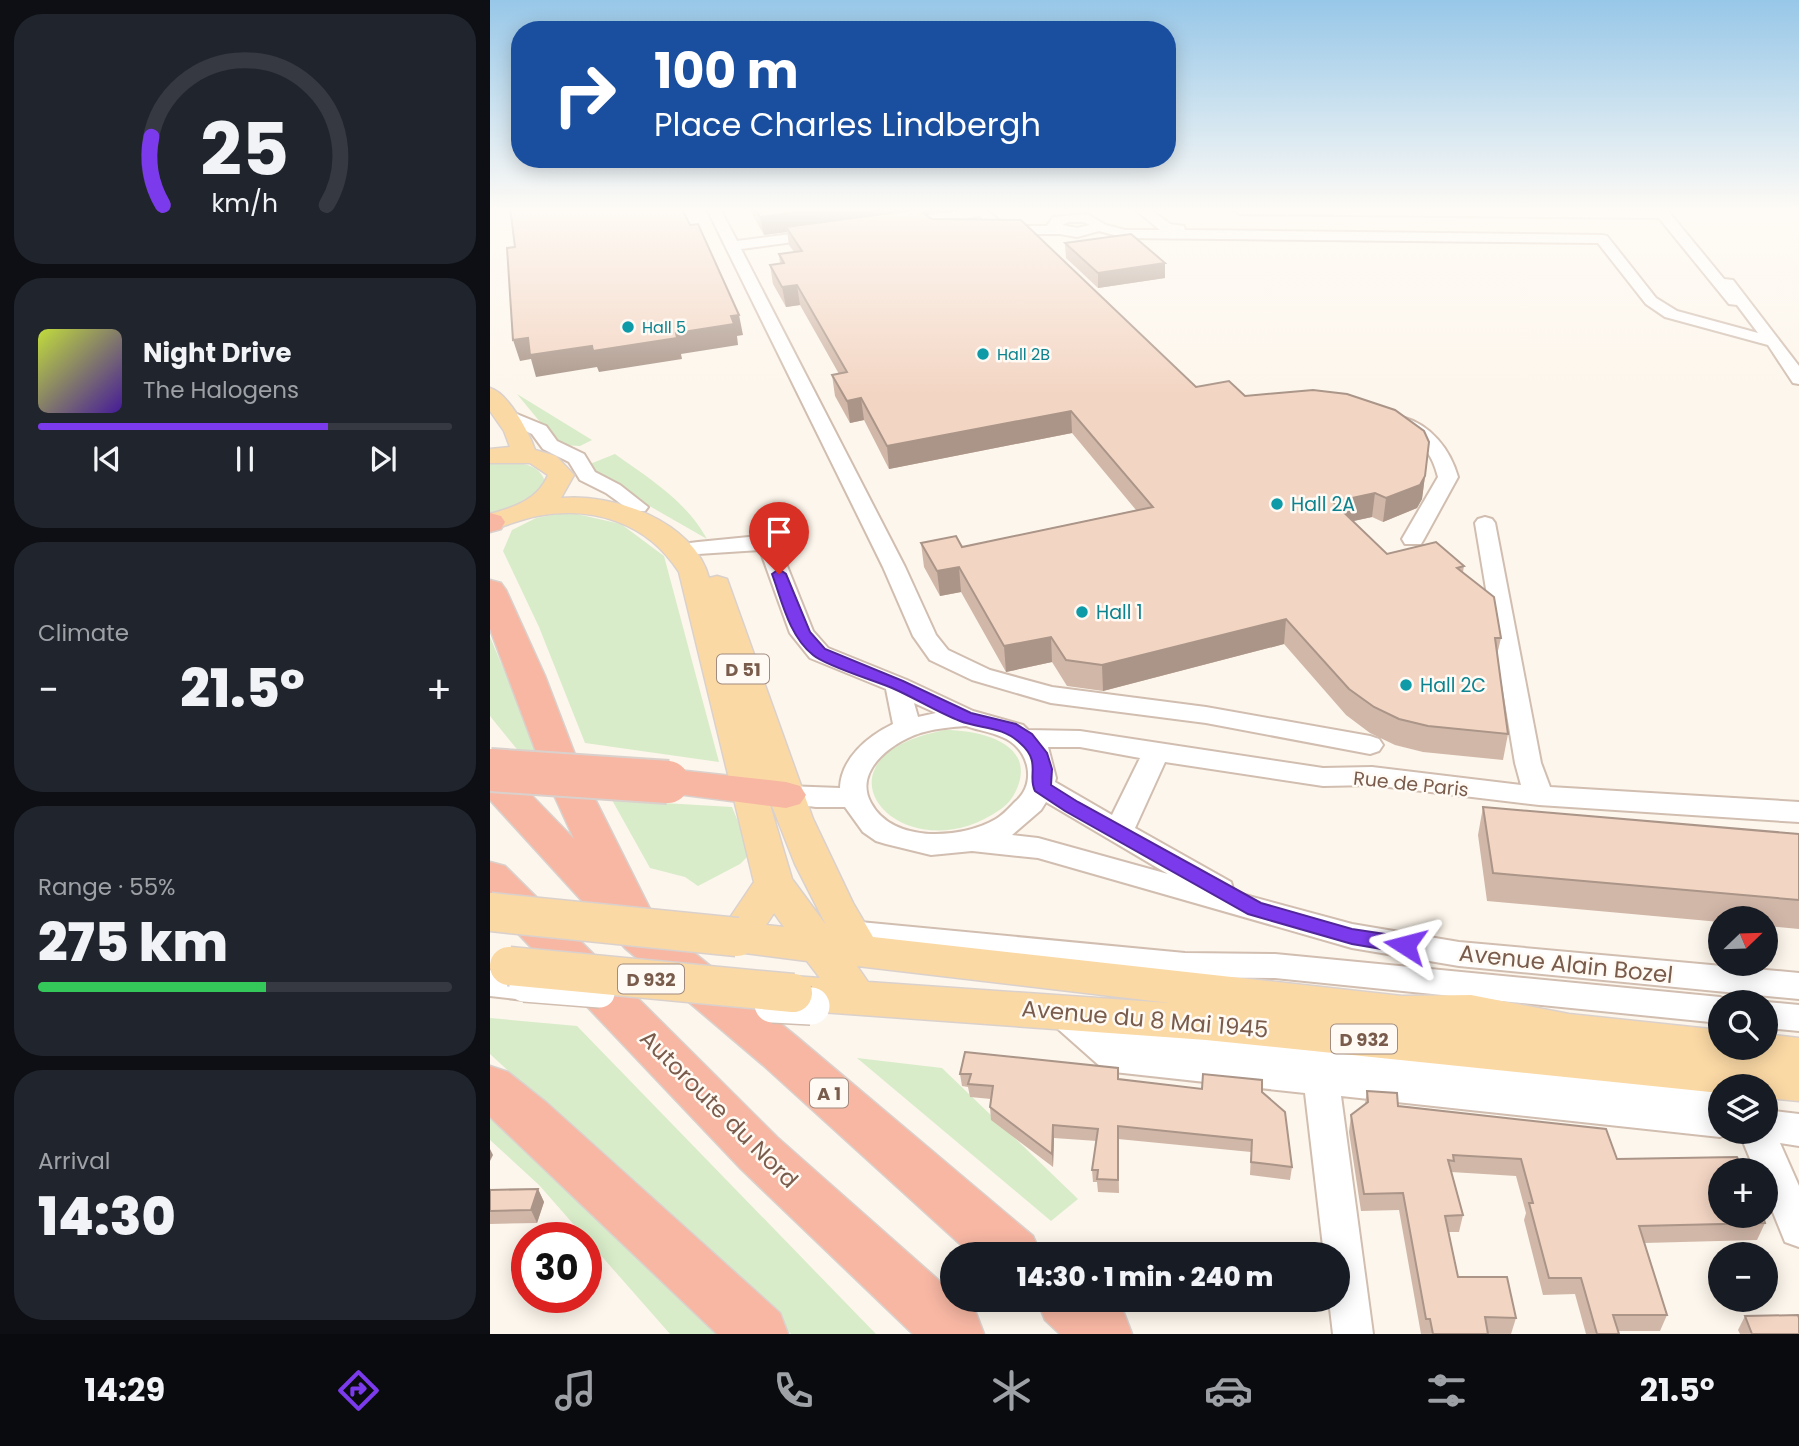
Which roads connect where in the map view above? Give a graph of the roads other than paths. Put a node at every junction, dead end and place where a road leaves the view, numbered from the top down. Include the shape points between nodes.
1 (745, 269) edge
2 (1626, 269) edge
3 (1708, 269) edge
4 (1718, 269) edge
5 (1734, 301) dead end
6 (1774, 342) junction
7 (1799, 379) edge
8 (490, 395) edge
9 (1387, 417) edge
10 (511, 423) junction
11 (525, 455) junction
12 (490, 456) edge
13 (558, 486) junction
14 (638, 507) junction
15 (529, 509) junction
16 (490, 523) edge
17 (1485, 523) dead end
18 (1413, 539) dead end
19 (698, 548) junction
20 (490, 590) edge
21 (898, 684) junction
22 (967, 718) junction
23 (908, 727) junction
24 (1026, 738) junction
25 (1370, 745) dead end
26 (1156, 751) junction
27 (490, 770) edge
28 (490, 776) edge
29 (1042, 787) junction
30 (767, 793) junction
31 (1539, 796) junction
32 (853, 797) junction
33 (1799, 812) edge
34 (1118, 833) junction
35 (972, 841) junction
36 (490, 877) edge
37 (774, 883) junction
38 (490, 899) edge
39 (1255, 909) junction
40 (490, 912) edge
41 (732, 928) junction
42 (641, 936) junction
43 (834, 940) junction
44 (503, 975) edge
45 (1799, 986) edge
46 (863, 1003) junction
47 (1708, 1009) edge
48 (1778, 1016) edge
49 (1799, 1018) edge
50 (1072, 1021) junction
51 (1708, 1047) edge
52 (1778, 1054) edge
53 (1799, 1056) edge
54 (1321, 1078) junction
55 (1799, 1082) edge
56 (490, 1087) edge
57 (1708, 1092) edge
58 (1778, 1098) edge
59 (1799, 1100) edge
60 (1708, 1120) edge
61 (1778, 1127) edge
62 (1799, 1130) edge
63 (1762, 1144) edge
64 (1799, 1229) edge
65 (998, 1242) edge
66 (1079, 1312) edge
67 (760, 1334) edge
68 (955, 1334) edge
69 (1104, 1334) edge
70 (1353, 1334) edge

1 - 25 street via 925,636 939,655 981,675 1051,695 1206,715
2 - 6 street via 1651,300 1671,314
3 - 5 street
4 - 6 street
6 - 7 street
8 - 10 main road
9 - 18 street via 1422,436 1443,456 1448,477
10 - 11 main road
10 - 12 main road
10 - 14 street via 540,430 550,445 577,458 587,476
11 - 12 main road
11 - 13 main road via 555,466 561,475
13 - 14 main road, D 51
13 - 15 main road
14 - 19 main road, D 51 via 664,519
15 - 16 main road
15 - 30 main road, D 51 via 582,504 612,509 643,522 677,547 693,572
17 - 31 street via 1528,763
19 - 21 street via 769,545 802,634 819,653
19 - 30 main road, D 51 via 717,585
20 - 42 highway via 563,773
21 - 22 street
21 - 23 street
22 - 23 street via 937,719
22 - 24 street via 1010,728
23 - 32 street via 883,739 865,755 854,775
24 - 26 street, Rue de Paris via 1080,739
24 - 29 street via 1044,769
26 - 31 street, Rue de Paris via 1277,772 1371,776
26 - 34 street
27 - 30 highway, bridge
28 - 42 highway, A 1
29 - 34 street, Avenue Alain Bozel
29 - 35 street via 1018,819
30 - 32 street
30 - 37 main road, D 51
30 - 43 main road, D 51 via 826,893
31 - 33 street, Rue de Paris
32 - 35 street via 880,831 907,842
34 - 39 street, Avenue Alain Bozel
35 - 39 street, Avenue Alain Bozel via 1038,848
36 - 68 highway, Autoroute du Nord via 759,1153
37 - 41 main road
37 - 43 main road, D 51
38 - 41 street
39 - 45 street, Avenue Alain Bozel via 1352,936 1459,954
40 - 41 main road, Avenue du 8 Mai 1945 / D 932, bridge
41 - 43 main road, Avenue du 8 Mai 1945 / D 932
42 - 65 highway, A 1
43 - 46 main road, D 51
43 - 47 street via 1185,965 1275,966
43 - 51 main road, Avenue du 8 Mai 1945 / D 932 via 1402,1013 1471,1012 1569,1032
44 - 46 main road, Avenue du 8 Mai 1945 / D 932, bridge
46 - 50 main road, Avenue du 8 Mai 1945 / D 932
48 - 49 street
50 - 54 street, Avenue du 8 Mai 1945 via 1114,1058
50 - 55 main road, Avenue du 8 Mai 1945 / D 932 via 1206,1023
50 - 57 street
52 - 53 main road, Avenue du 8 Mai 1945 / D 932
54 - 60 street, Avenue du 8 Mai 1945
54 - 70 street
56 - 67 highway
58 - 59 street
61 - 62 street
63 - 64 street
66 - 69 highway

